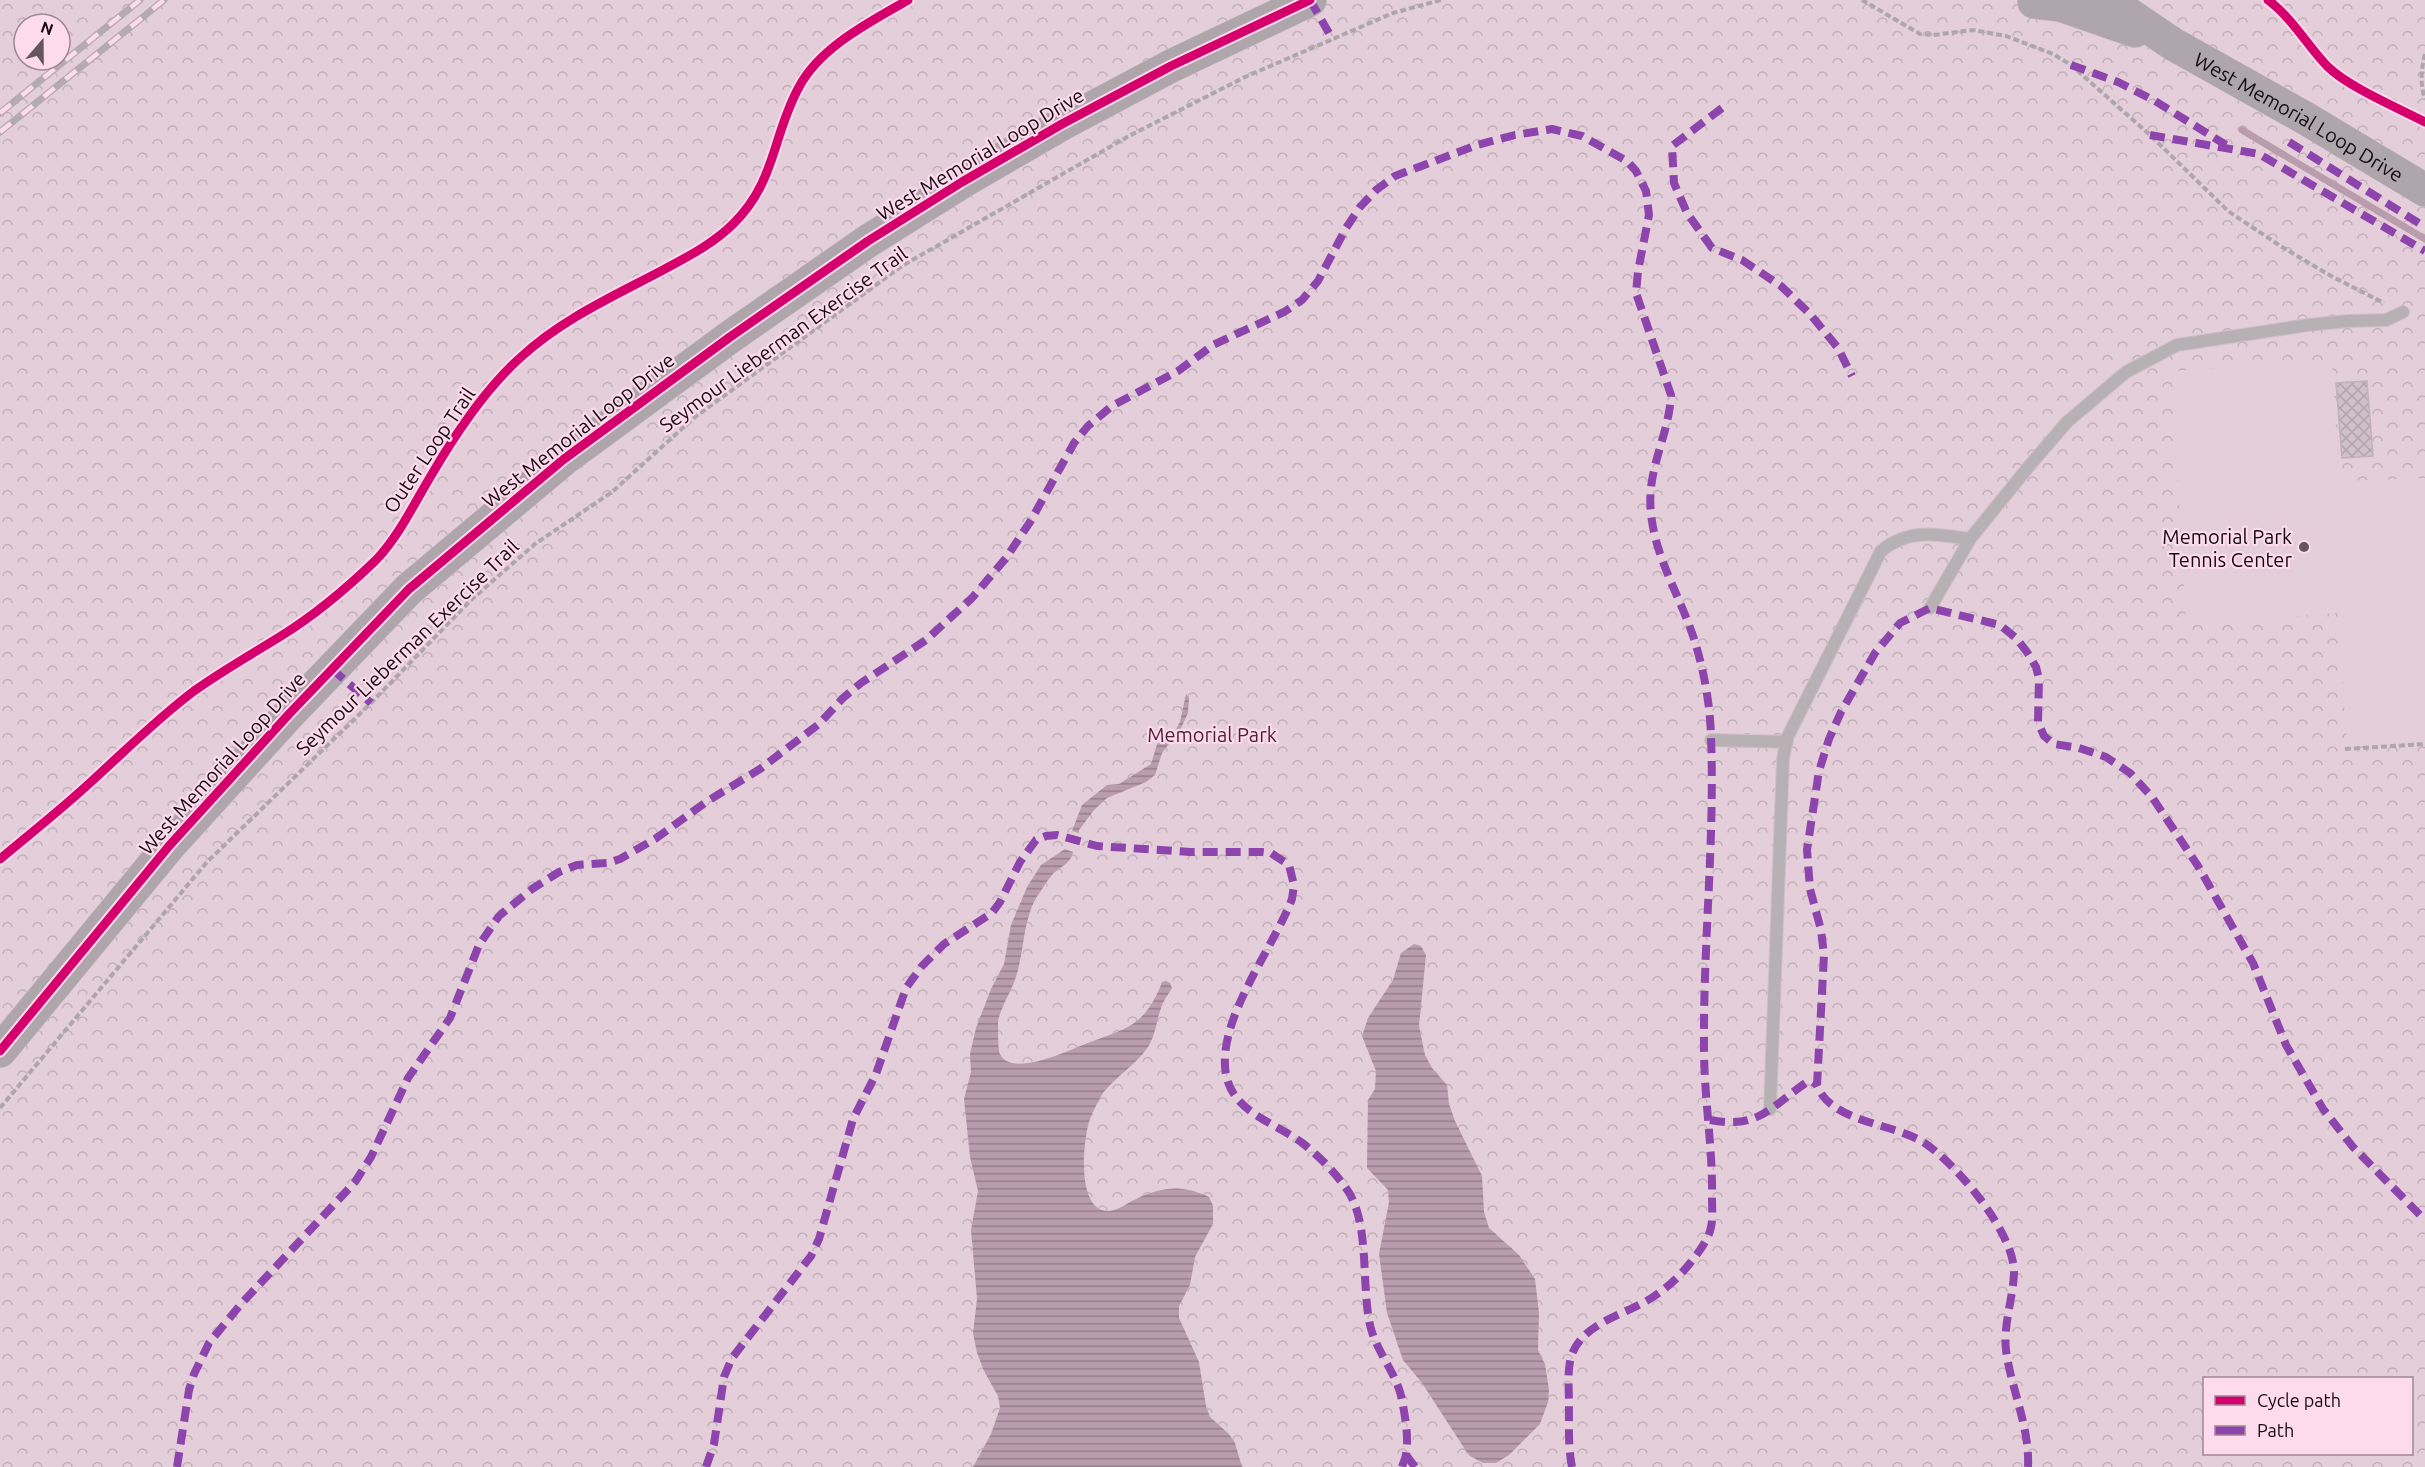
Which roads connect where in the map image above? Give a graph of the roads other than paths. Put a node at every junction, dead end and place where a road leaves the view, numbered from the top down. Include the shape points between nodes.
1 (1310, 0) edge
2 (2108, 0) edge
3 (2029, 1) edge
4 (2173, 44) junction
5 (2425, 190) edge
6 (2403, 312) road end
7 (1970, 539) junction
8 (1930, 608) dead end
9 (1711, 740) dead end
10 (1787, 742) junction
11 (0, 1051) edge
12 (1770, 1109) dead end

1 - 11 street, West Memorial Loop Drive via 1171,66 962,182 730,336 564,459 409,589 289,714 169,846
2 - 4 street, West Memorial Loop Drive
3 - 4 street, West Memorial Loop Drive via 2060,5
4 - 5 street, West Memorial Loop Drive
6 - 7 lane via 2386,320 2308,325 2177,345 2126,372 2067,422
7 - 8 lane
7 - 10 lane via 1934,533 1895,539 1881,550
9 - 10 lane
10 - 12 lane via 1783,759

